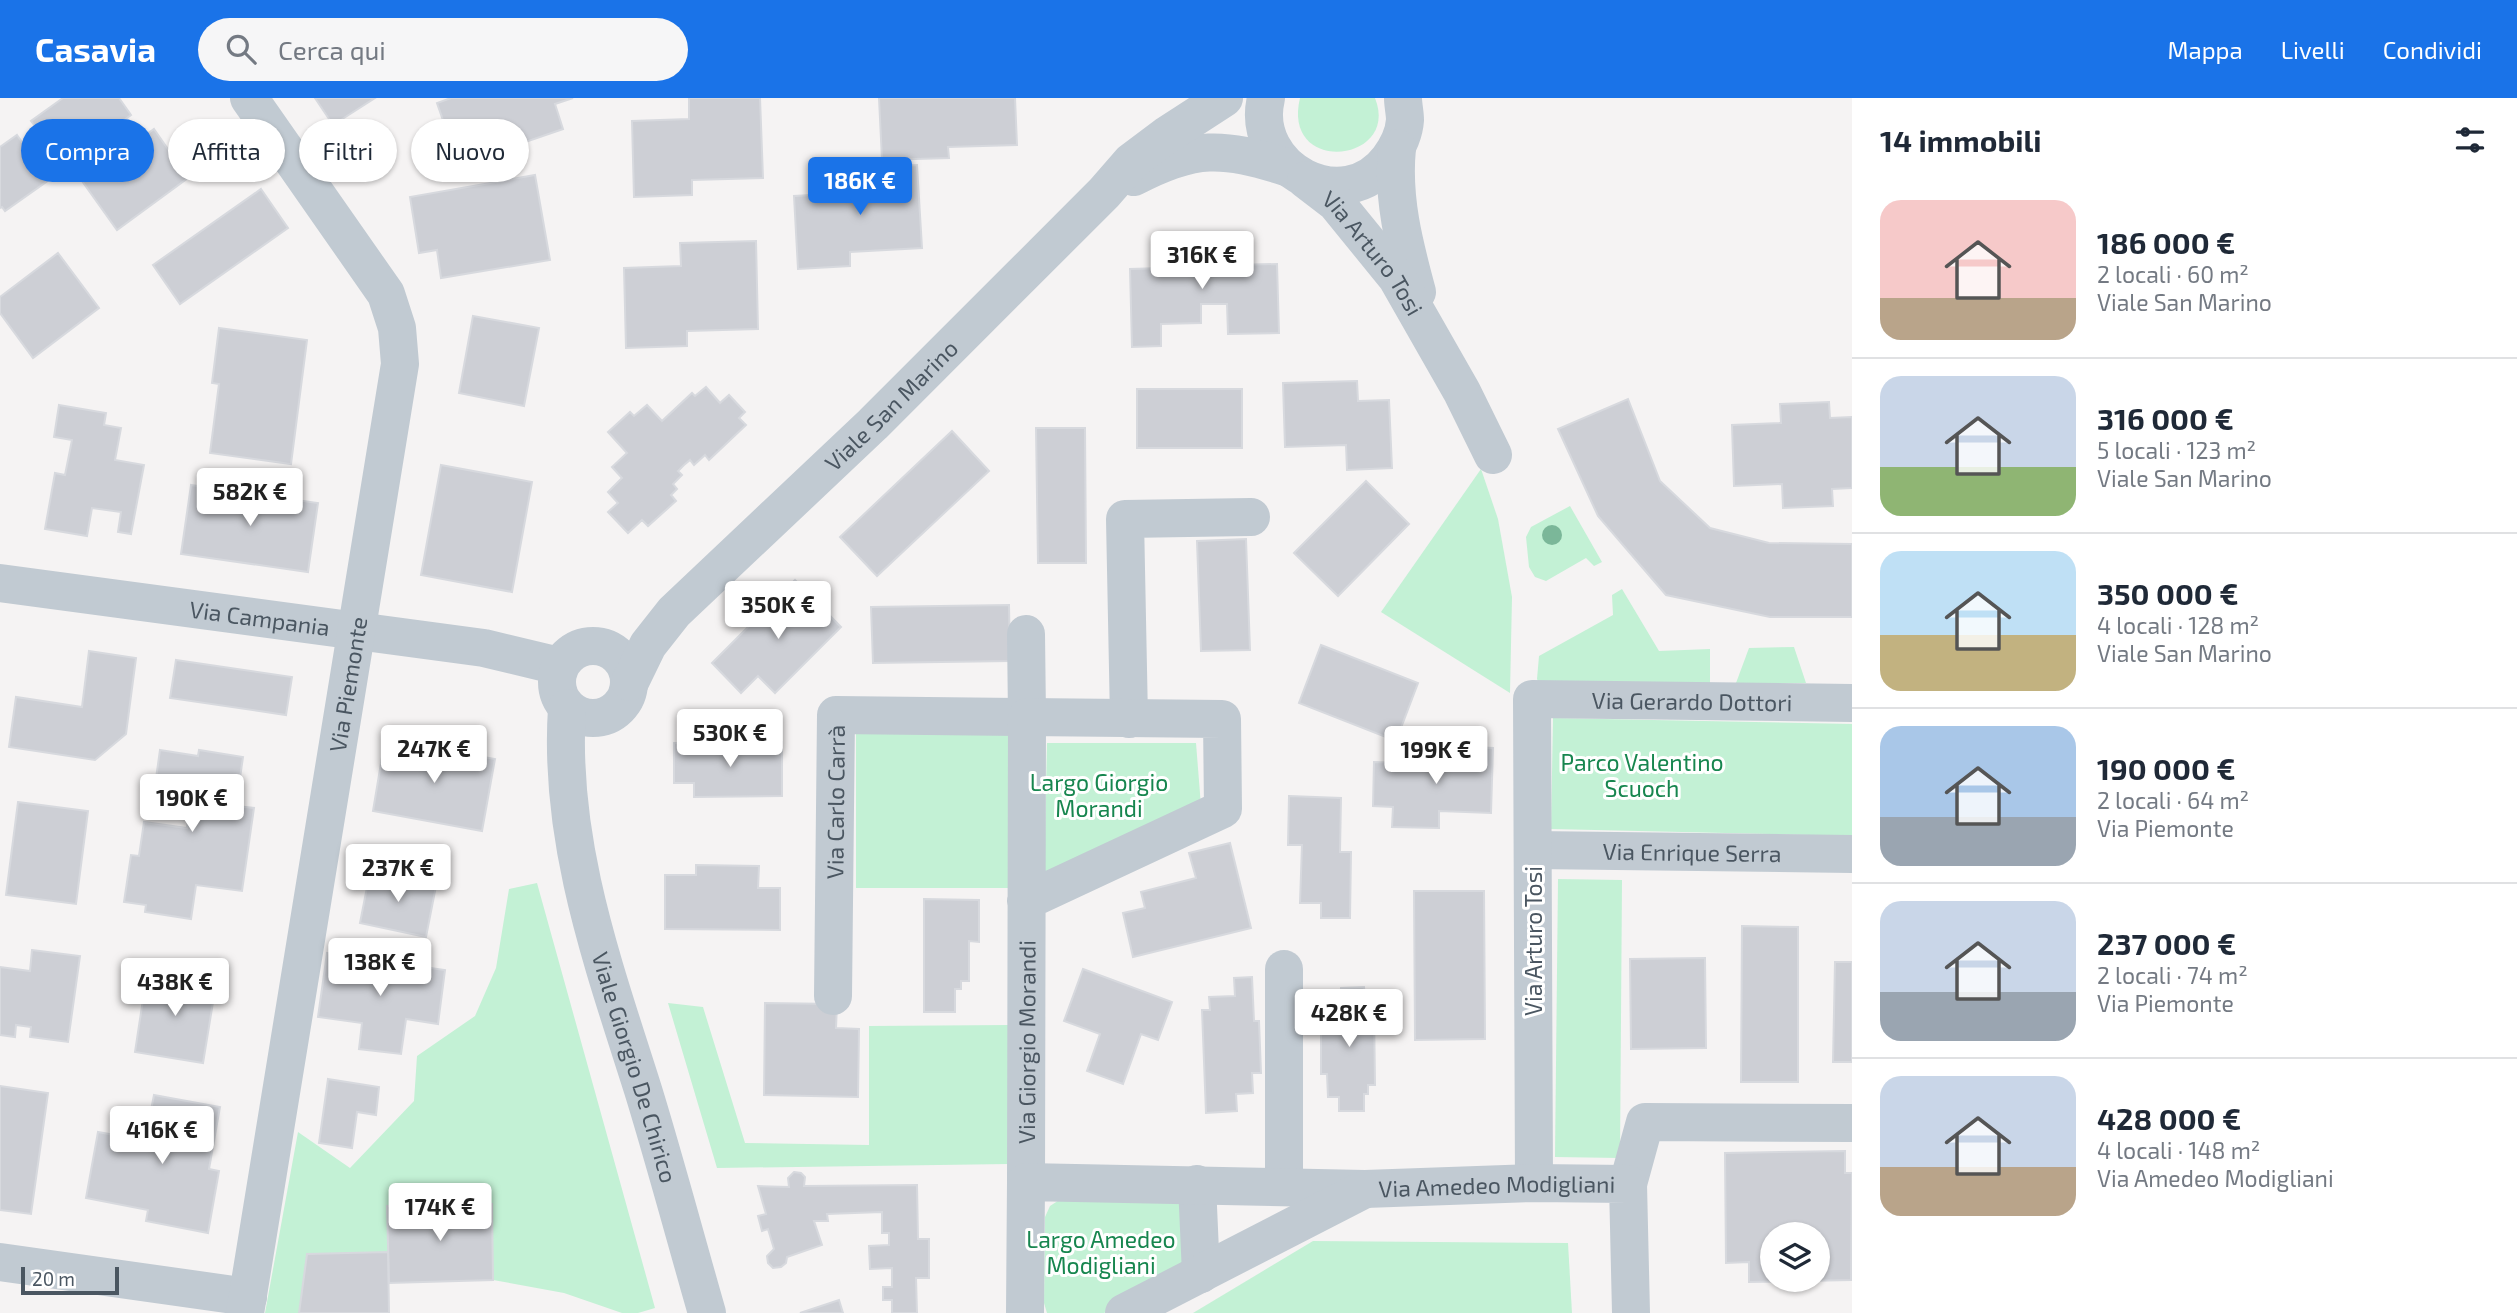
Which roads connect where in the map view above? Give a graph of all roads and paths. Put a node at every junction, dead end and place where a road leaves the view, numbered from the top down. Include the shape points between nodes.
1 (249, 98) edge
2 (1224, 98) edge
3 (1266, 98) edge
4 (1405, 116) edge
5 (1296, 173) junction
6 (1104, 193) junction
7 (1428, 335) junction
8 (1493, 455) dead end
9 (1251, 517) dead end
10 (0, 583) edge
11 (674, 612) junction
12 (356, 631) junction
13 (1026, 634) dead end
14 (601, 646) junction
15 (559, 666) junction
16 (621, 697) junction
17 (1532, 699) joint
18 (1852, 703) edge
19 (567, 708) junction
20 (1027, 718) junction
21 (1129, 719) junction
22 (571, 820) junction
23 (1533, 850) junction
24 (1852, 855) edge
25 (1026, 901) junction
26 (1284, 969) dead end
27 (833, 996) dead end
28 (1852, 1123) edge
29 (1026, 1182) junction
30 (1534, 1183) junction
31 (1197, 1184) junction
32 (1628, 1184) junction
33 (1284, 1186) junction
34 (1365, 1189) junction
35 (0, 1262) edge
36 (1201, 1274) junction
37 (246, 1305) edge
38 (707, 1313) edge
39 (1026, 1313) edge
40 (1124, 1313) edge
41 (1630, 1313) edge

1 - 12 street, Via Piemonte via 380,284 397,328 399,373
2 - 6 street, Viale San Marino via 1131,162
3 - 5 street via 1264,125 1272,148
4 - 5 street via 1384,165 1368,177 1348,185 1326,186
4 - 7 street, Via Arturo Tosi via 1394,172 1397,208
5 - 6 street, Viale San Marino via 1251,156 1197,153 1154,167
5 - 7 street, Via Arturo Tosi via 1336,203 1365,237 1397,278
6 - 11 street, Viale San Marino via 873,424
7 - 8 street, Via Arturo Tosi
9 - 21 street via 1125,519
10 - 12 street, Via Campania
11 - 14 street, Viale San Marino via 638,633
11 - 16 street, Viale San Marino via 648,645
12 - 15 street, Via Campania via 492,649
12 - 37 street, Via Piemonte
13 - 20 street
14 - 15 street via 576,649
14 - 16 street via 622,659
15 - 19 street via 557,688
16 - 19 street via 601,718 578,715
16 - 22 street, Viale Giorgio De Chirico via 584,766
17 - 18 street, Via Gerardo Dottori
17 - 23 street, Via Arturo Tosi
19 - 22 street, Viale Giorgio De Chirico
20 - 21 street
20 - 25 street
20 - 27 street, Via Carlo Carrà via 836,715
21 - 25 street via 1222,719 1223,808
22 - 38 street, Viale Giorgio De Chirico via 593,931
23 - 24 street, Via Enrique Serra
23 - 30 street, Via Arturo Tosi
25 - 29 street, Via Giorgio Morandi
26 - 33 street
28 - 32 street, Via Amedeo Modigliani via 1645,1122
29 - 31 street
29 - 39 street
30 - 32 street, Via Amedeo Modigliani
30 - 34 street, Via Amedeo Modigliani
31 - 33 street
31 - 36 street
32 - 41 street, Via Amedeo Modigliani
33 - 34 street
34 - 36 street
35 - 37 street
36 - 40 street

